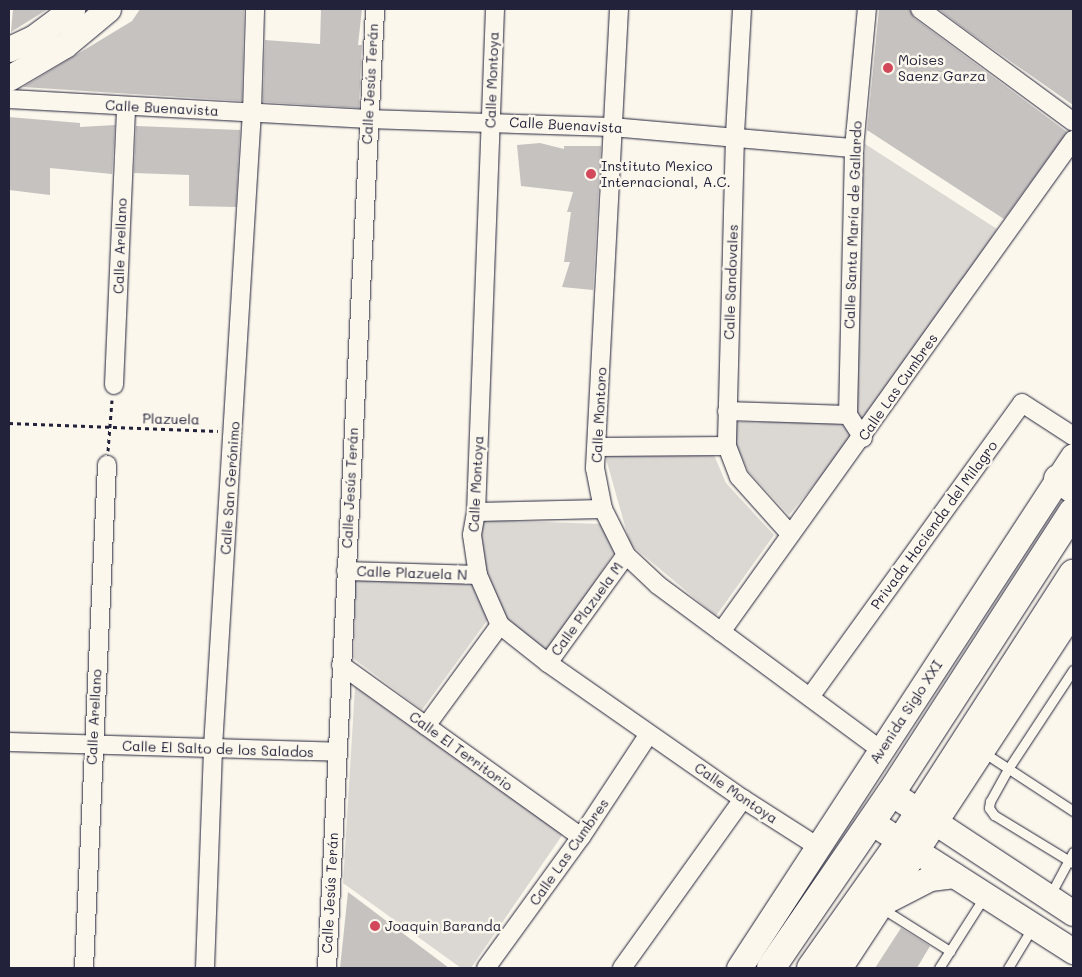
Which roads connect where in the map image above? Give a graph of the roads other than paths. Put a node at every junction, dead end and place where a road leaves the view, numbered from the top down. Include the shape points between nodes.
1 (72, 9) edge
2 (108, 9) edge
3 (255, 9) edge
4 (375, 9) edge
5 (495, 9) edge
6 (619, 9) edge
7 (742, 9) edge
8 (867, 9) edge
9 (920, 9) edge
10 (9, 49) edge
11 (9, 78) edge
12 (9, 99) edge
13 (126, 107) junction
14 (252, 112) junction
15 (368, 119) junction
16 (490, 122) junction
17 (1073, 122) edge
18 (612, 127) junction
19 (735, 136) junction
20 (1073, 140) edge
21 (854, 148) junction
22 (114, 385) road end
23 (727, 410) junction
24 (848, 415) junction
25 (1073, 436) edge
26 (863, 438) junction
27 (727, 446) junction
28 (598, 447) junction
29 (1073, 456) edge
30 (107, 465) road end
31 (1066, 484) edge
32 (603, 509) junction
33 (476, 512) junction
34 (1073, 512) edge
35 (790, 534) junction
36 (626, 555) junction
37 (346, 571) junction
38 (1073, 574) edge
39 (478, 575) junction
40 (1073, 610) edge
41 (500, 624) junction
42 (721, 632) junction
43 (548, 663) junction
44 (341, 665) junction
45 (1073, 670) edge
46 (810, 697) junction
47 (426, 726) junction
48 (650, 734) junction
49 (9, 742) edge
50 (92, 746) junction
51 (213, 748) junction
52 (881, 750) junction
53 (338, 752) junction
54 (983, 752) junction
55 (1008, 769) junction
56 (960, 787) junction
57 (891, 793) junction
58 (743, 799) junction
59 (1073, 811) edge
60 (927, 817) junction
61 (871, 822) junction
62 (581, 837) junction
63 (909, 846) junction
64 (820, 848) junction
65 (982, 854) junction
66 (1072, 858) edge
67 (954, 875) junction
68 (985, 895) junction
69 (1049, 897) junction
70 (881, 905) junction
71 (1073, 913) edge
72 (1033, 926) junction
73 (950, 951) junction
74 (1073, 951) edge
75 (84, 968) edge
76 (205, 968) edge
77 (327, 968) edge
78 (486, 968) edge
79 (622, 968) edge
80 (739, 968) edge
81 (771, 968) edge
82 (811, 968) edge
83 (840, 968) edge
84 (939, 968) edge
85 (1008, 968) edge

1 - 10 street via 33,38
2 - 11 street via 65,45
3 - 14 street, Calle San Gerónimo
4 - 15 street, Calle Jesús Terán
5 - 16 street, Calle Montoya
6 - 18 street, Calle Montoro
7 - 19 street, Calle Sandovales
8 - 21 street, Calle Santa María de Gallardo
9 - 17 street
12 - 13 street, Calle Buenavista
13 - 14 street, Calle Buenavista
13 - 22 street, Calle Arellano
14 - 15 street, Calle Buenavista
14 - 51 street, Calle San Gerónimo
15 - 16 street, Calle Buenavista
15 - 37 street, Calle Jesús Terán
16 - 18 street, Calle Buenavista
16 - 33 street, Calle Montoya
18 - 19 street, Calle Buenavista
18 - 28 street, Calle Montoro
19 - 21 street, Calle Buenavista
19 - 23 street, Calle Sandovales
20 - 26 street, Calle Las Cumbres
21 - 24 street, Calle Santa María de Gallardo
23 - 24 street
23 - 27 street, Calle Sandovales
24 - 26 street
25 - 46 street, Privada Hacienda del Milagro via 1022,403
26 - 35 street, Calle Las Cumbres
27 - 28 street
27 - 35 street, Calle Sandovales via 739,477
28 - 32 street, Calle Montoro via 595,468
29 - 31 street, Avenida Siglo XXI
30 - 50 street, Calle Arellano
31 - 52 street, Avenida Siglo XXI
32 - 33 street
32 - 36 street, Calle Montoro
33 - 39 street, Calle Montoya via 472,535
34 - 57 highway
35 - 42 street, Calle Las Cumbres
36 - 42 street, Calle Montoro via 658,585
36 - 43 street, Calle Plazuela M
37 - 39 street, Calle Plazuela N
37 - 44 street, Calle Jesús Terán
38 - 60 highway
39 - 41 street, Calle Montoya
40 - 54 street
41 - 43 street, Calle Montoya
41 - 47 street
42 - 46 street, Calle Montoro
43 - 48 street, Calle Montoya
44 - 47 street, Calle El Territorio
44 - 53 street, Calle Jesús Terán
45 - 55 lane
46 - 52 street, Calle Montoro
47 - 62 street, Calle El Territorio
48 - 58 street, Calle Montoya
48 - 62 street, Calle Las Cumbres
49 - 50 street, Calle El Salto de los Salados
50 - 51 street, Calle El Salto de los Salados
50 - 75 street, Calle Arellano
51 - 53 street, Calle El Salto de los Salados
51 - 76 street, Calle San Gerónimo
52 - 64 street, Avenida Siglo XXI
53 - 77 street, Calle Jesús Terán
54 - 55 lane
54 - 56 street
55 - 59 lane
55 - 66 lane via 990,801 989,808 994,815
56 - 60 street
56 - 65 street via 960,822
57 - 60 street
57 - 61 highway
58 - 64 street, Calle Montoya
58 - 79 street
60 - 63 highway
60 - 65 street
61 - 63 street
61 - 81 highway
62 - 78 street, Calle Las Cumbres
63 - 67 street
63 - 70 street
63 - 82 highway
64 - 80 street, Avenida Siglo XXI
65 - 69 street
66 - 69 lane
67 - 68 street
67 - 70 street via 922,880
68 - 72 street
68 - 73 lane
69 - 71 street
70 - 73 lane
70 - 83 street
72 - 74 street
72 - 85 lane
73 - 84 lane

